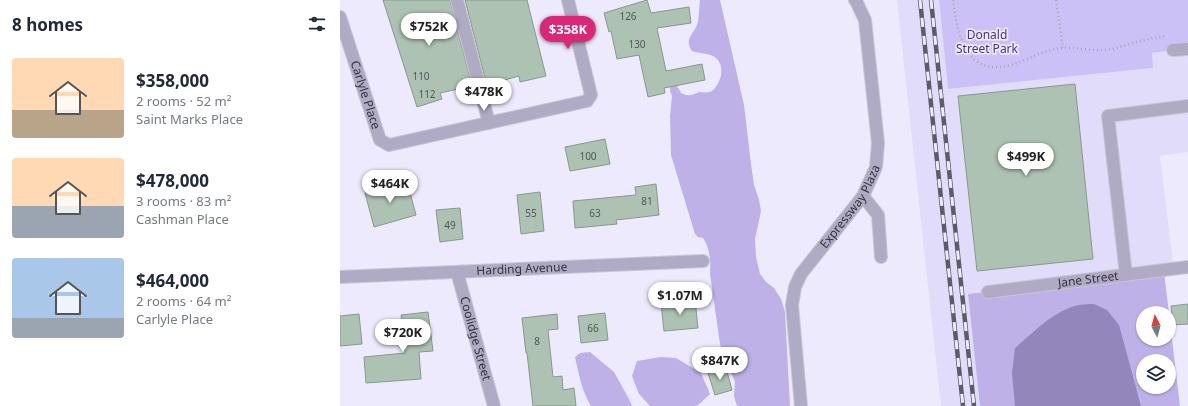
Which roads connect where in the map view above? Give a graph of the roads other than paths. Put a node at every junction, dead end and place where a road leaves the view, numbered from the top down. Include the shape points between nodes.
1 (457, 0) edge
2 (568, 0) edge
3 (854, 0) edge
4 (340, 17) edge
5 (1188, 49) edge
6 (1173, 50) dead end
7 (1188, 106) edge
8 (489, 123) junction
9 (864, 196) junction
10 (881, 257) dead end
11 (703, 261) dead end
12 (1188, 267) edge
13 (457, 272) junction
14 (1126, 275) junction
15 (340, 277) edge
16 (988, 292) dead end
17 (494, 406) edge
18 (801, 406) edge

1 - 8 street
2 - 8 street via 591,95 587,101
3 - 9 street, Expressway Plaza via 865,20 878,143 876,167
4 - 8 street, Carlyle Place via 380,140 389,145
5 - 6 street
7 - 14 street via 1108,116
9 - 10 street via 878,215
9 - 18 street, Expressway Plaza via 801,274 795,287 792,305
11 - 13 street, Harding Avenue
12 - 14 street, Jane Street
13 - 15 street, Harding Avenue
13 - 17 street, Coolidge Street
14 - 16 street, Jane Street

